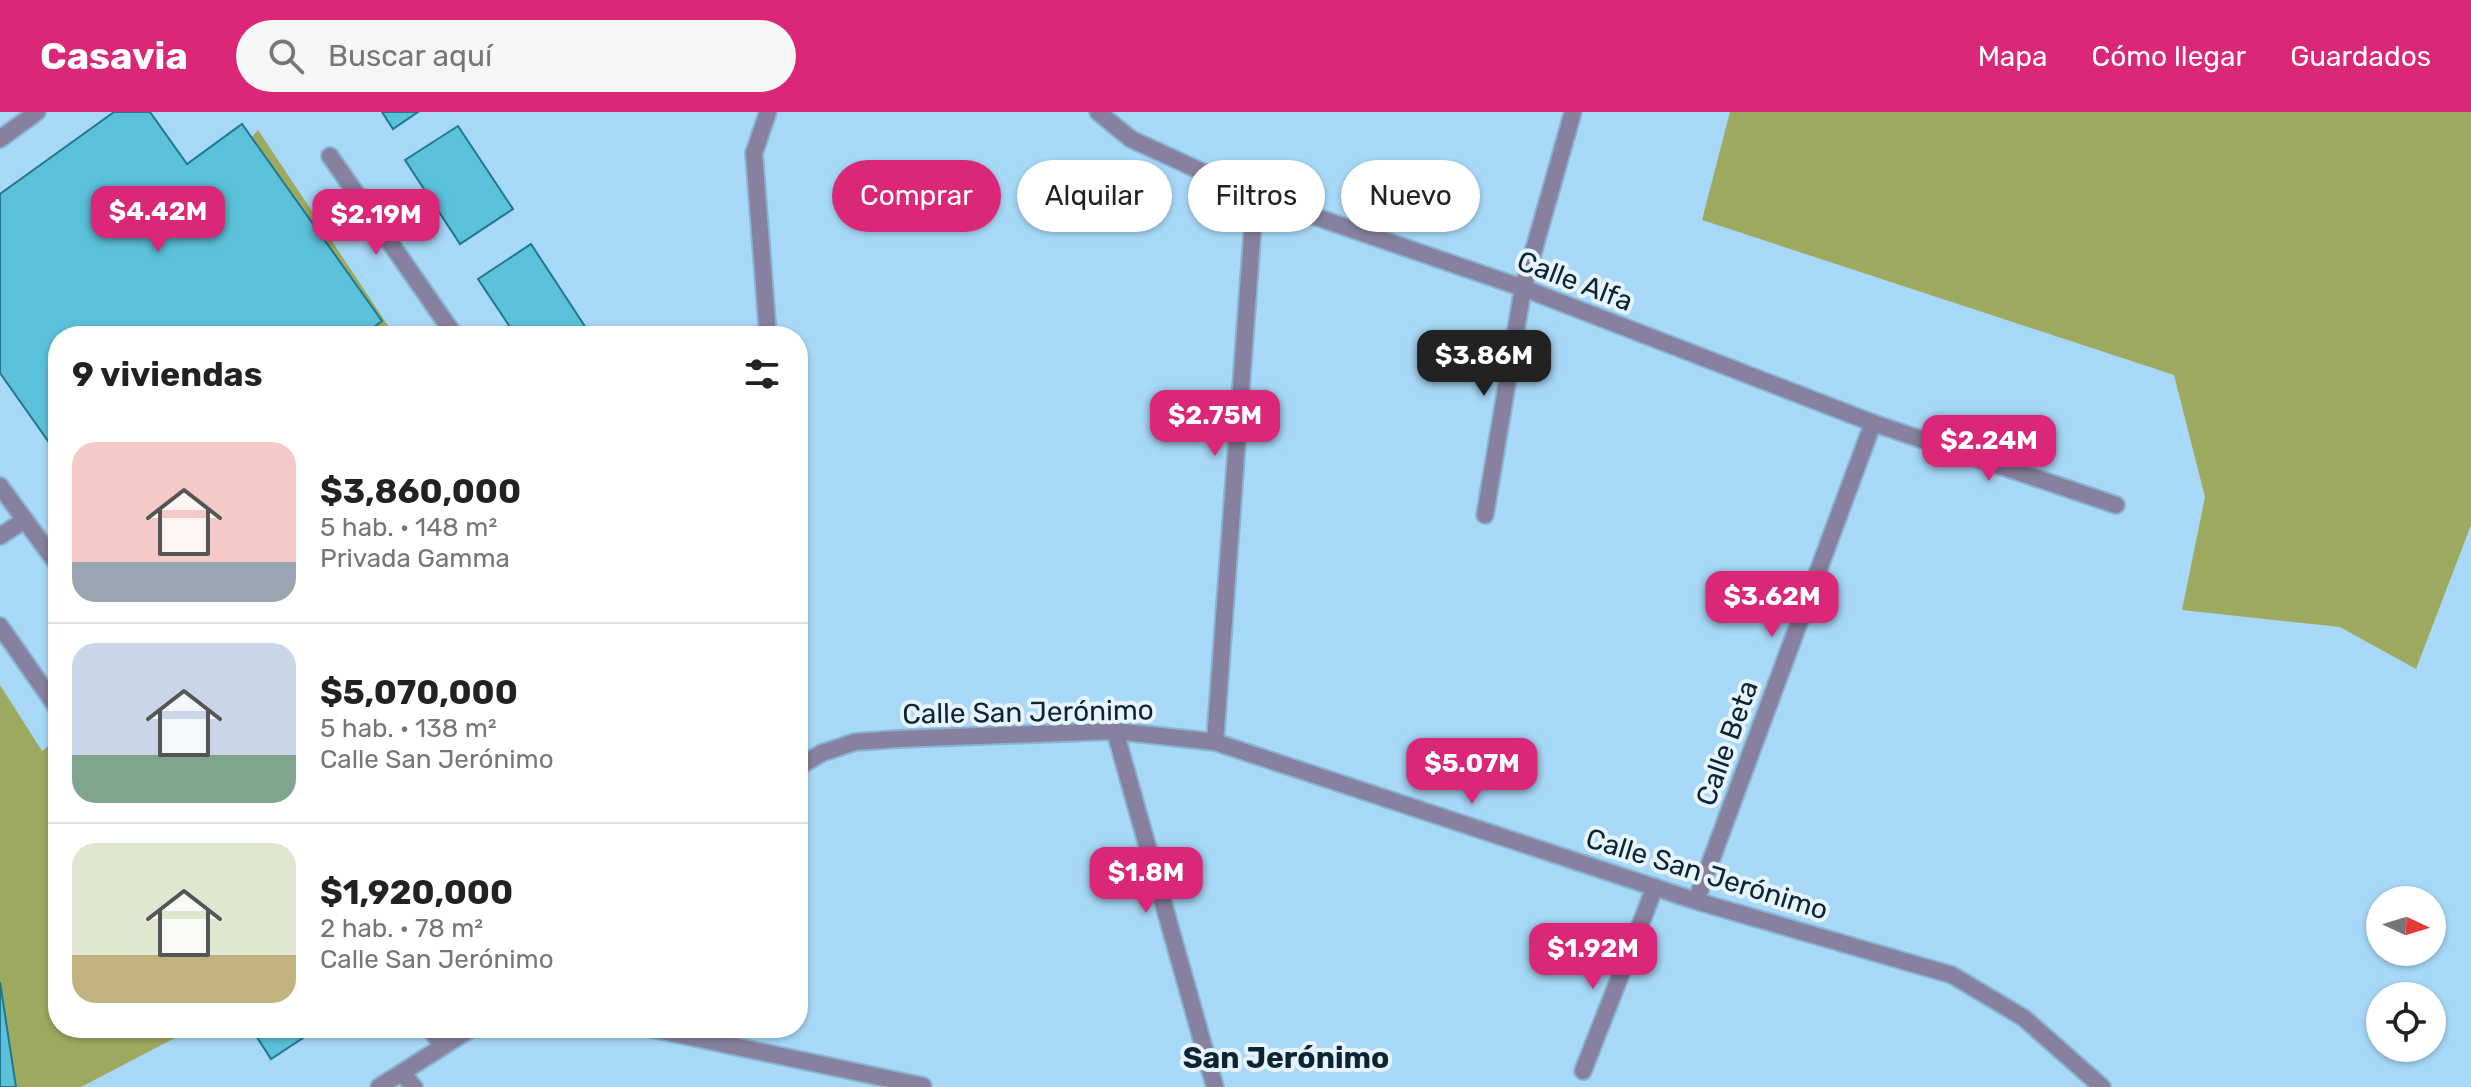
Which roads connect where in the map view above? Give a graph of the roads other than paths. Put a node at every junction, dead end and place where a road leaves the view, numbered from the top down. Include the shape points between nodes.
1 (37, 112) edge
2 (768, 112) edge
3 (1098, 112) edge
4 (1573, 112) edge
5 (0, 139) edge
6 (330, 156) dead end
7 (1188, 165) edge
8 (1325, 220) edge
9 (1252, 232) edge
10 (1523, 288) junction
11 (448, 326) edge
12 (767, 326) edge
13 (1873, 423) junction
14 (0, 486) edge
15 (2116, 505) dead end
16 (1485, 515) dead end
17 (25, 520) junction
18 (0, 536) edge
19 (48, 551) edge
20 (0, 626) edge
21 (48, 695) edge
22 (1115, 731) junction
23 (1215, 742) junction
24 (808, 761) edge
25 (1655, 887) junction
26 (1696, 901) junction
27 (437, 1038) edge
28 (455, 1038) edge
29 (695, 1038) edge
30 (442, 1046) junction
31 (1583, 1071) dead end
32 (402, 1073) junction
33 (923, 1086) edge
34 (379, 1087) edge
35 (414, 1087) edge
36 (1215, 1087) edge
37 (2102, 1087) edge

1 - 5 street
2 - 12 street via 754,153
3 - 7 street, Calle Alfa via 1131,139
4 - 10 street
6 - 11 street
8 - 10 street, Calle Alfa
9 - 23 street
10 - 13 street, Calle Alfa
10 - 16 street
13 - 15 street, Calle Alfa
13 - 26 street, Calle Beta
14 - 17 street
17 - 18 street
17 - 19 street
20 - 21 street
22 - 23 street, Calle San Jerónimo
22 - 24 street, Calle San Jerónimo via 855,742
22 - 36 street
23 - 25 street, Calle San Jerónimo
25 - 26 street, Calle San Jerónimo
25 - 31 street
26 - 37 street, Calle San Jerónimo via 1952,975 2024,1018
27 - 30 street
28 - 30 street
29 - 33 street
30 - 32 street
32 - 34 street
32 - 35 street

